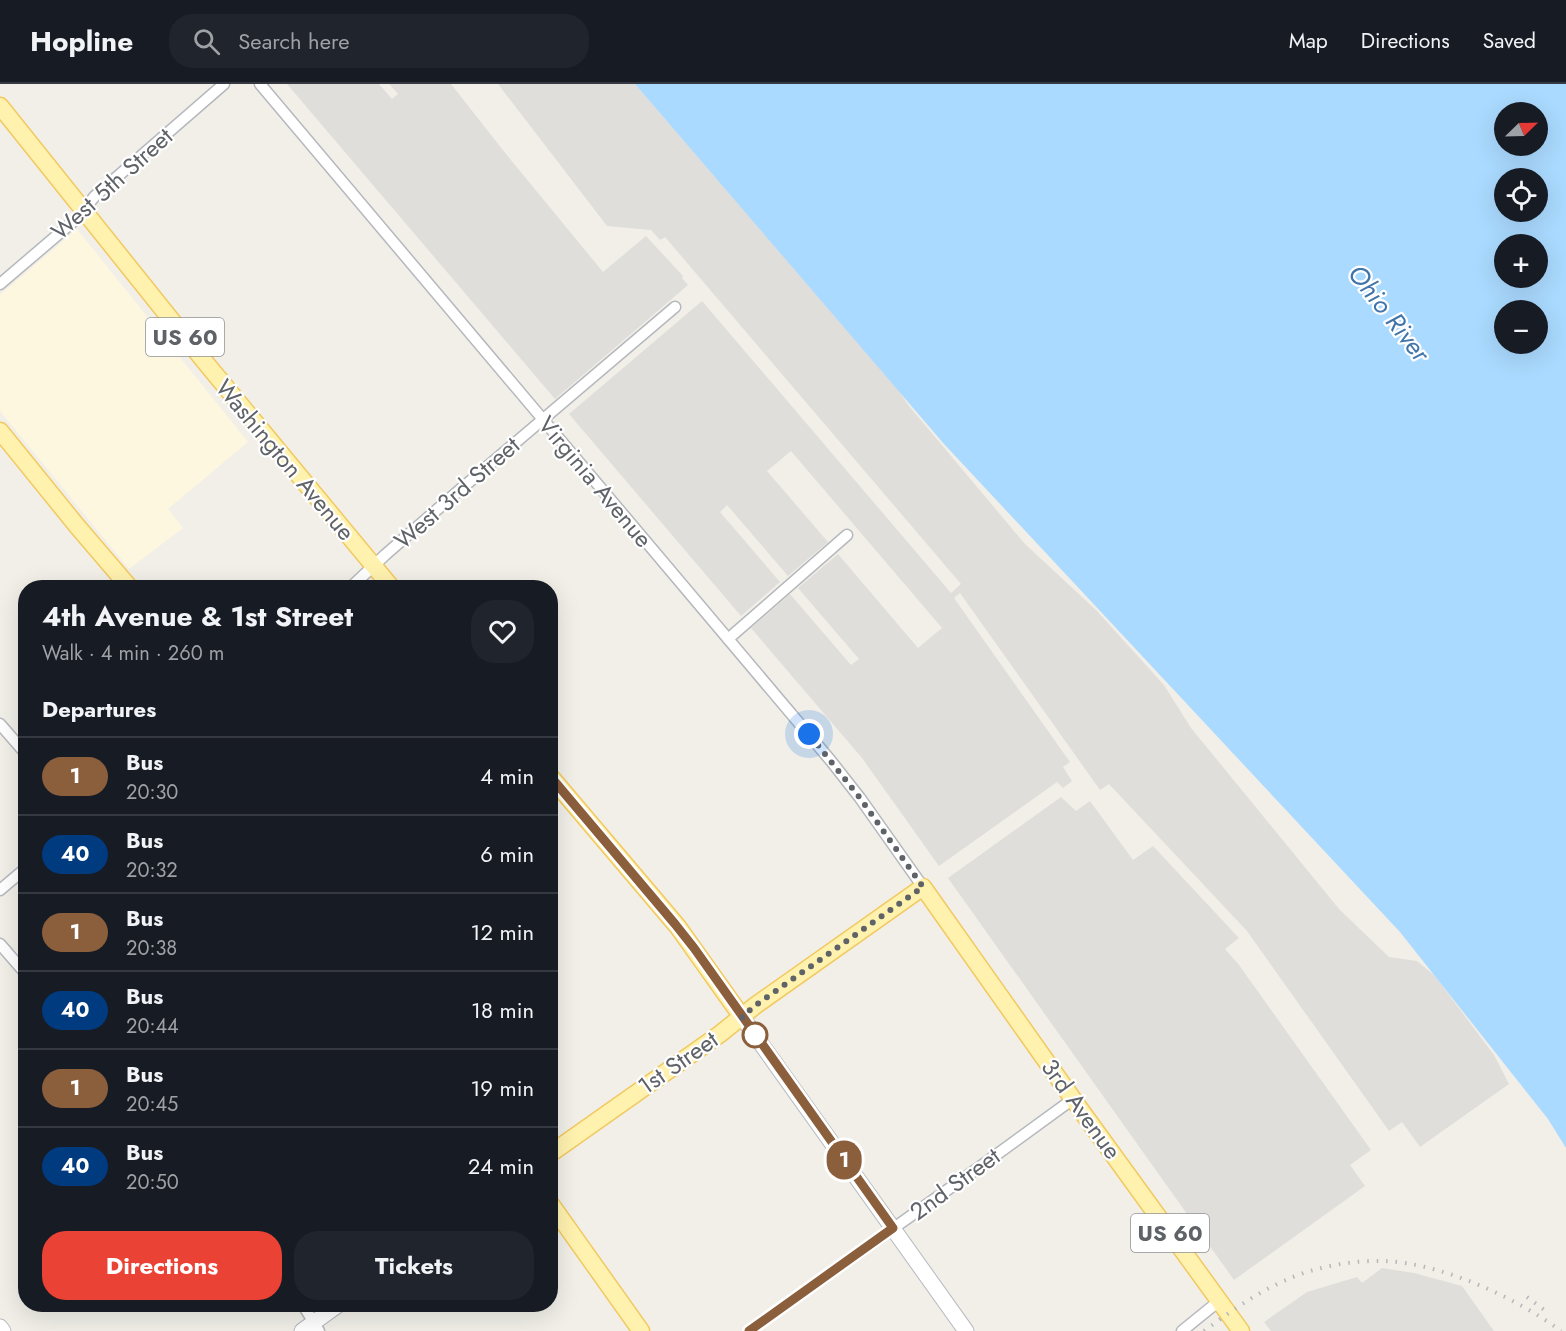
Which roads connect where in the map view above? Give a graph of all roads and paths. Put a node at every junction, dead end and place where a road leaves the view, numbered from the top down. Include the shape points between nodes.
1 (224, 84) edge
2 (260, 84) edge
3 (0, 106) edge
4 (83, 209) junction
5 (0, 284) edge
6 (675, 307) dead end
7 (542, 420) junction
8 (0, 431) edge
9 (848, 535) dead end
10 (373, 566) junction
11 (123, 580) edge
12 (358, 580) edge
13 (385, 580) edge
14 (728, 639) junction
15 (0, 724) edge
16 (18, 745) edge
17 (558, 785) edge
18 (18, 875) edge
19 (923, 887) junction
20 (0, 890) edge
21 (0, 944) edge
22 (18, 965) edge
23 (742, 1017) junction
24 (1073, 1099) junction
25 (558, 1148) edge
26 (558, 1214) edge
27 (893, 1228) junction
28 (1219, 1301) junction
29 (306, 1312) edge
30 (330, 1312) edge
31 (0, 1327) edge
32 (312, 1328) edge
33 (1237, 1330) edge
34 (3, 1331) edge
35 (641, 1331) edge
36 (749, 1331) edge
37 (966, 1331) edge
38 (1182, 1331) edge

1 - 4 street, West 5th Street
2 - 7 street, Virginia Avenue
3 - 4 main road, Washington Avenue / US 60
4 - 5 street, West 5th Street via 74,222
4 - 10 main road, Washington Avenue / US 60
6 - 7 street, West 3rd Street
7 - 10 street, West 3rd Street
7 - 14 street, Virginia Avenue
8 - 11 main road
9 - 14 street
10 - 12 street, West 3rd Street
10 - 13 main road, Washington Avenue / US 60
14 - 19 street, Virginia Avenue via 845,778
15 - 16 street
17 - 23 main road via 678,927
18 - 20 street
19 - 23 main road, 1st Street
19 - 24 main road, 3rd Avenue / US 60
21 - 22 street
23 - 25 main road, 1st Street
23 - 27 main road
24 - 27 street, 2nd Street
24 - 28 main road, 3rd Avenue / US 60
26 - 35 main road
27 - 36 street, 2nd Street
27 - 37 main road
28 - 33 main road, 3rd Avenue / US 60
28 - 38 street
29 - 32 street
30 - 32 main road
31 - 34 main road

